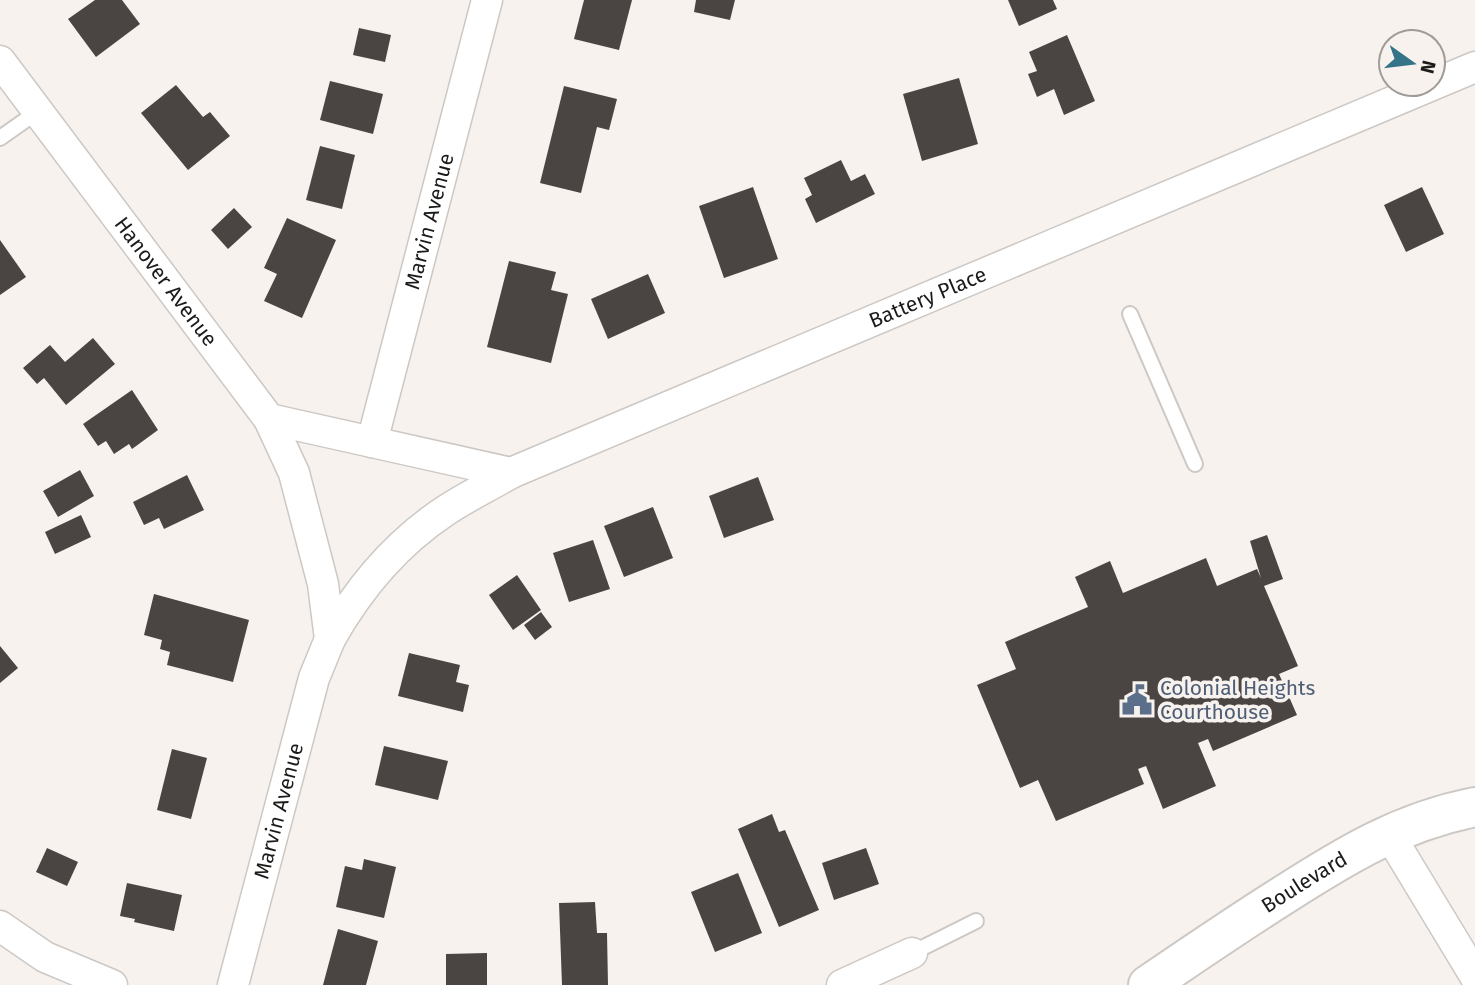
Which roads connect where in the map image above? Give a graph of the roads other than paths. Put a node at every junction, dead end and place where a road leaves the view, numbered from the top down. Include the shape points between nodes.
1 (487, 0) edge
2 (0, 61) edge
3 (1475, 67) edge
4 (37, 112) junction
5 (0, 138) edge
6 (1130, 314) dead end
7 (270, 419) junction
8 (372, 442) junction
9 (1195, 464) dead end
10 (511, 474) junction
11 (330, 639) junction
12 (1475, 807) edge
13 (1389, 834) junction
14 (976, 921) dead end
15 (0, 926) edge
16 (912, 953) joint
17 (1475, 976) edge
18 (112, 985) edge
19 (233, 985) edge
20 (842, 985) edge
21 (1148, 985) edge

1 - 8 street, Marvin Avenue
2 - 4 street, Hanover Avenue
3 - 10 street, Battery Place
4 - 5 lane
4 - 7 street, Hanover Avenue
6 - 9 lane
7 - 8 street
7 - 11 street, Marvin Avenue via 294,472 315,547
8 - 10 street
10 - 11 street, Marvin Avenue via 444,511 409,538 372,577
11 - 19 street, Marvin Avenue via 314,678
12 - 13 main road, Boulevard via 1424,819
13 - 17 street
13 - 21 main road, Boulevard via 1336,861
14 - 16 lane
15 - 18 street via 45,957
16 - 20 street

